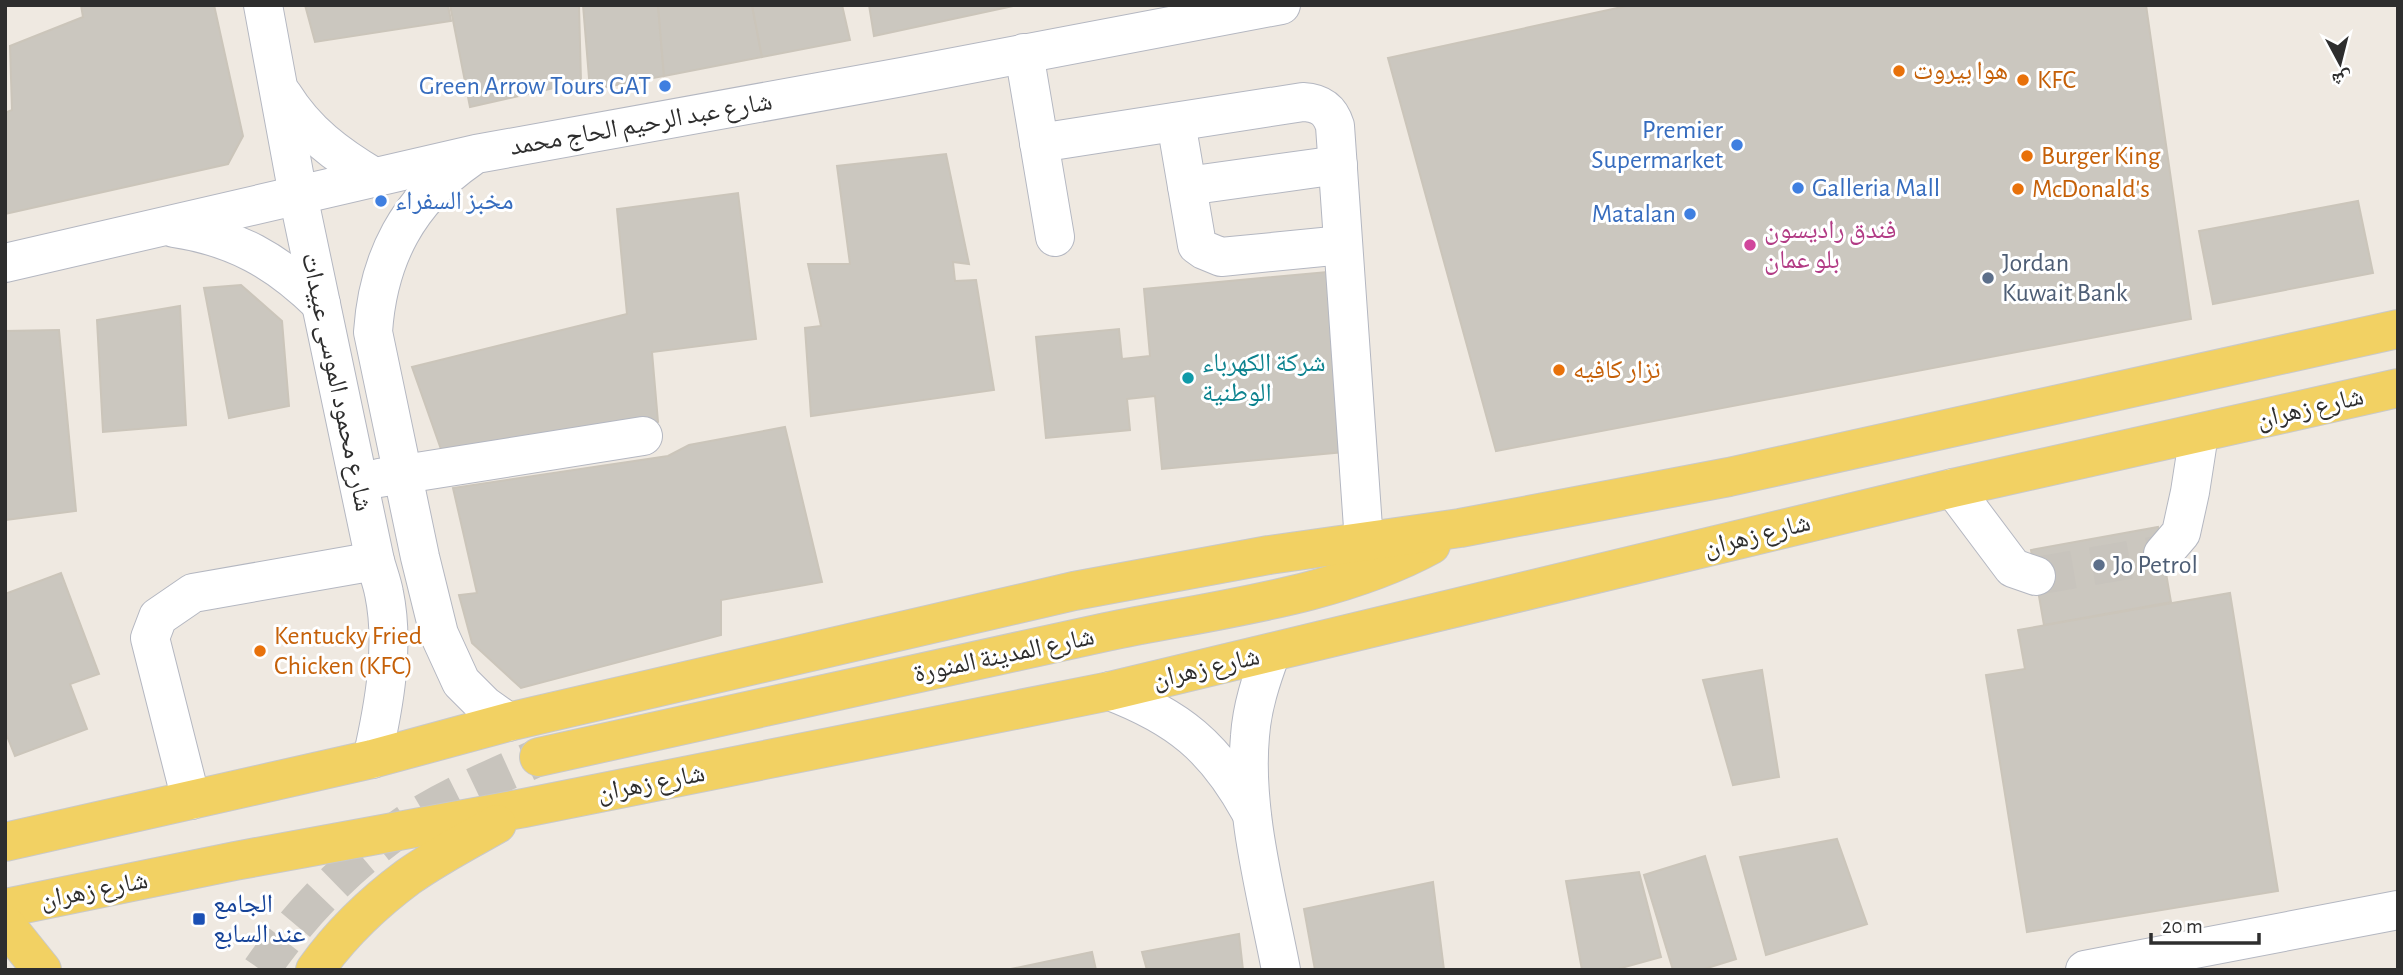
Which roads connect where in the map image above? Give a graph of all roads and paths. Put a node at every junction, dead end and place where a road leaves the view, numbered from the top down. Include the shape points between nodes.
1 (263, 5) edge
2 (1281, 5) edge
3 (1024, 53) junction
4 (278, 87) junction
5 (1176, 122) junction
6 (1039, 143) junction
7 (476, 154) junction
8 (1338, 166) junction
9 (374, 177) junction
10 (1187, 186) junction
11 (298, 195) junction
12 (161, 226) junction
13 (1055, 237) dead end
14 (1343, 245) junction
15 (5, 263) edge
16 (321, 304) junction
17 (2398, 329) edge
18 (2398, 388) edge
19 (2199, 434) junction
20 (643, 436) dead end
21 (403, 473) junction
22 (358, 482) junction
23 (1953, 488) junction
24 (1460, 528) junction
25 (1364, 542) junction
26 (2163, 554) dead end
27 (375, 561) junction
28 (2036, 576) tunnel mouth
29 (1271, 653) junction
30 (1110, 691) junction
31 (508, 722) junction
32 (539, 757) tunnel mouth
33 (372, 759) junction
34 (191, 800) junction
35 (524, 808) junction
36 (1252, 816) junction
37 (5, 842) edge
38 (5, 908) edge
39 (2398, 910) edge
40 (5, 924) edge
41 (42, 970) edge
42 (315, 970) edge
43 (1281, 970) edge
44 (2085, 970) edge

1 - 4 street, شارع محمود الموسى عبيدات
2 - 3 street, شارع عبد الرحيم الحاج محمد
3 - 6 street
3 - 7 street, شارع عبد الرحيم الحاج محمد
4 - 9 street via 308,130
4 - 11 street, شارع محمود الموسى عبيدات
5 - 6 street
5 - 8 street via 1315,102 1332,116
5 - 10 street
6 - 13 street
7 - 9 street, شارع عبد الرحيم الحاج محمد
7 - 21 street, شارع محمود الموسى عبيدات via 453,169 416,208 380,279 373,332
8 - 10 street
8 - 14 street
9 - 11 street, شارع عبد الرحيم الحاج محمد
10 - 14 street via 1197,244 1212,254 1221,257
11 - 12 street, شارع عبد الرحيم الحاج محمد
11 - 16 street, شارع محمود الموسى عبيدات
12 - 15 street, شارع عبد الرحيم الحاج محمد
12 - 16 street via 221,238 249,250 275,264
14 - 25 street
16 - 22 street, شارع محمود الموسى عبيدات
17 - 24 main road via 1729,477
18 - 19 main road, شارع زهران
19 - 23 main road, شارع زهران
19 - 26 street via 2181,533
20 - 21 street
21 - 22 street
21 - 31 street, شارع محمود الموسى عبيدات via 433,614 450,662 472,694
22 - 27 street, شارع محمود الموسى عبيدات
23 - 28 street via 2013,568
23 - 29 main road, شارع زهران
24 - 25 main road
24 - 32 main road, شارع المدينة المنورة via 1391,564 1303,592
25 - 31 main road via 1074,591
27 - 33 street, شارع محمود الموسى عبيدات via 388,637
27 - 34 street via 193,593 158,617 150,638
29 - 30 main road, شارع زهران
29 - 36 street via 1250,733
30 - 35 main road, شارع زهران
30 - 36 street via 1169,718 1195,738 1237,787
31 - 33 main road
33 - 34 main road
34 - 37 main road
35 - 38 main road, شارع زهران
35 - 42 main road via 407,878 351,927
36 - 43 street
39 - 44 street
40 - 41 main road

